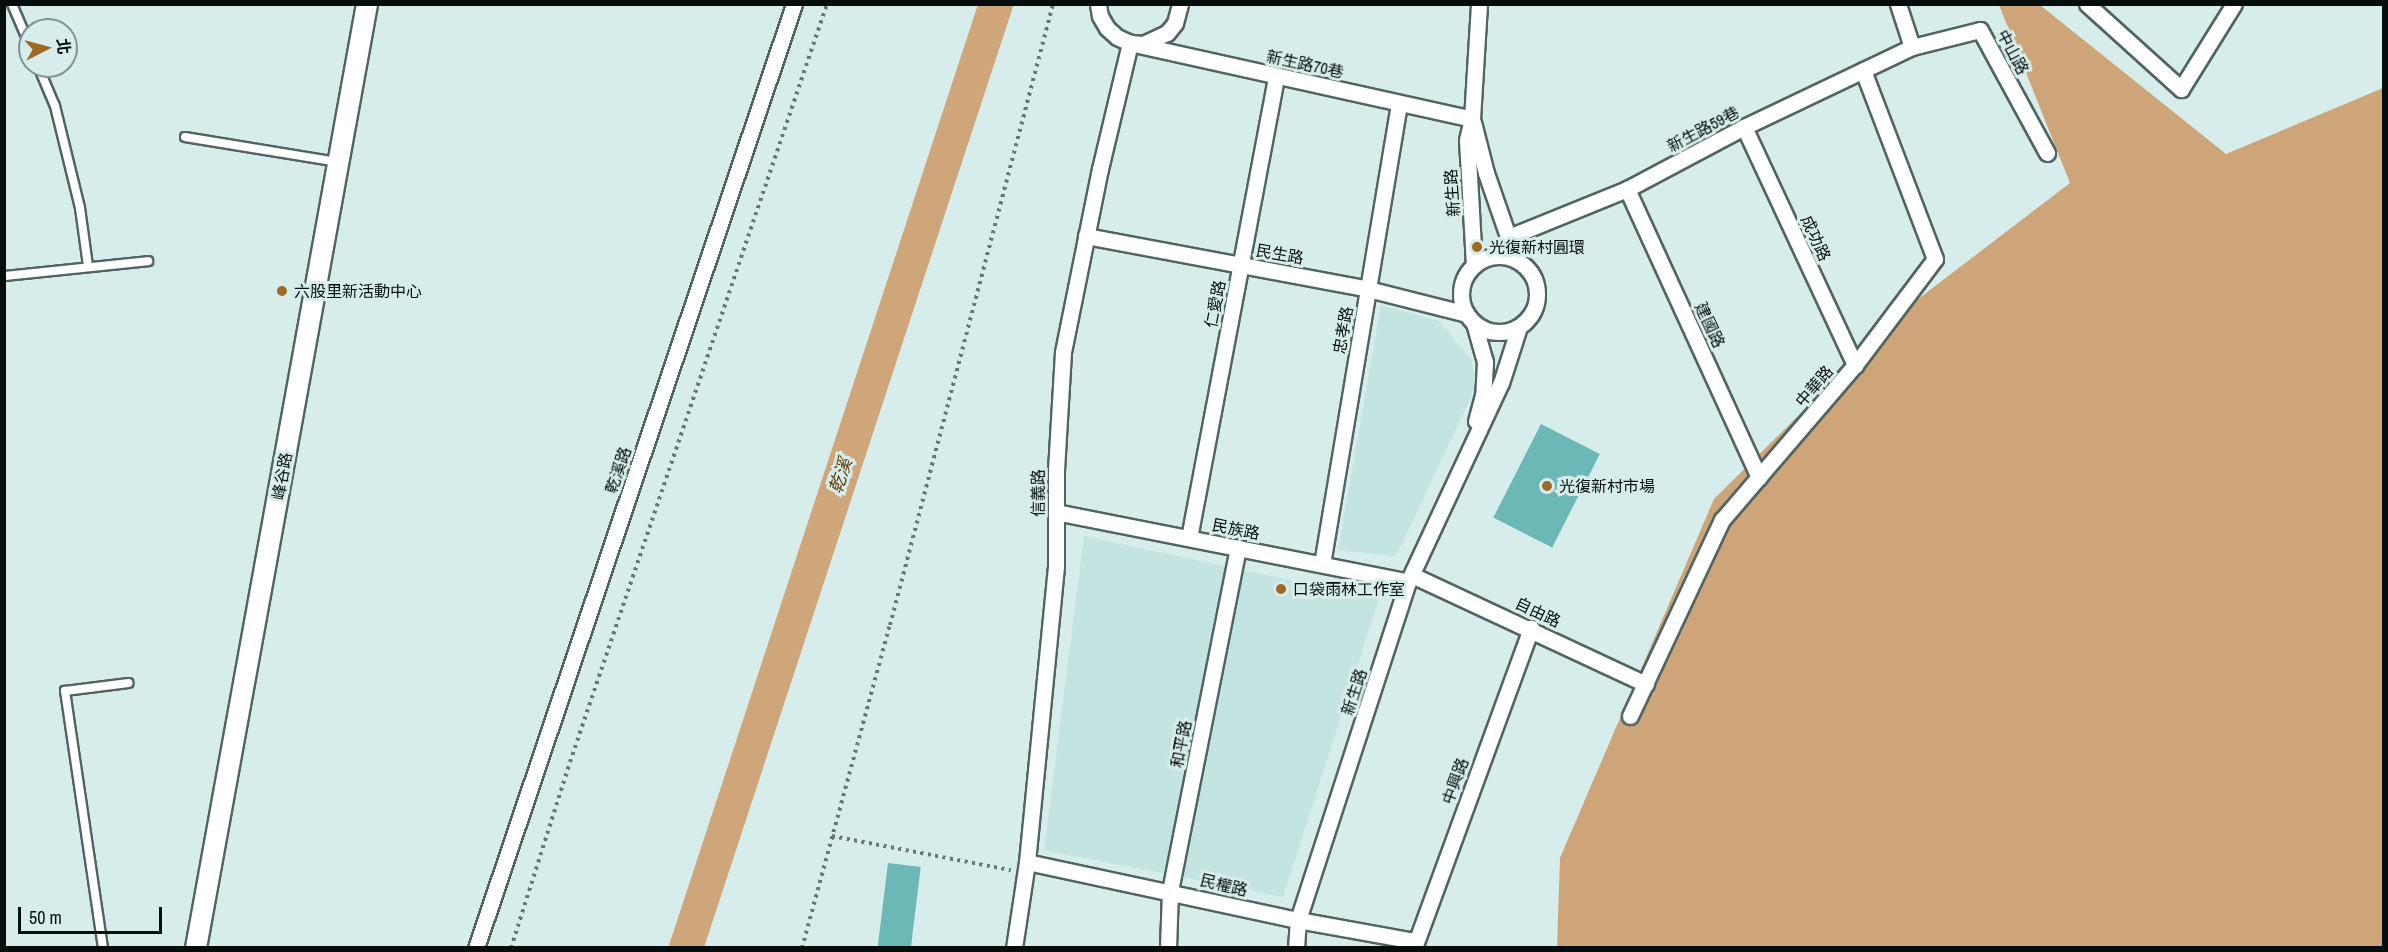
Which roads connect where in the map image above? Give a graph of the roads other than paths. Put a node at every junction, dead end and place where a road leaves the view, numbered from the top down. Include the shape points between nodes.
1 (12, 4) edge
2 (367, 4) edge
3 (794, 4) edge
4 (1098, 4) edge
5 (1180, 4) edge
6 (1479, 4) edge
7 (1898, 4) edge
8 (2234, 4) edge
9 (2089, 5) edge
10 (18, 18) edge
11 (1130, 43) junction
12 (1912, 47) junction
13 (1863, 70) junction
14 (1276, 76) junction
15 (43, 78) edge
16 (1399, 103) junction
17 (1472, 119) junction
18 (1744, 127) junction
19 (185, 137) dead end
20 (2047, 153) dead end
21 (339, 162) junction
22 (1627, 189) junction
23 (1086, 236) junction
24 (1509, 237) junction
25 (1514, 259) junction
26 (148, 261) dead end
27 (1240, 265) junction
28 (1474, 265) junction
29 (88, 266) junction
30 (4, 276) edge
31 (1368, 289) junction
32 (1470, 318) junction
33 (1519, 327) junction
34 (1856, 365) junction
35 (1466, 455) junction
36 (1760, 477) junction
37 (1056, 512) junction
38 (1189, 538) junction
39 (1238, 548) junction
40 (1322, 564) junction
41 (1411, 579) junction
42 (1531, 628) junction
43 (129, 683) dead end
44 (1646, 684) junction
45 (1630, 716) dead end
46 (1026, 867) junction
47 (1170, 891) junction
48 (1298, 920) junction
49 (1414, 944) edge
50 (103, 948) edge
51 (196, 948) edge
52 (476, 948) edge
53 (1014, 948) edge
54 (1168, 948) edge
55 (1296, 948) edge

1 - 10 lane
2 - 21 street, 峰谷路
3 - 52 street, 乾溪路
4 - 11 street via 1107,28
5 - 11 street via 1175,23 1167,33 1143,44
6 - 17 street, 新生路
7 - 12 street
8 - 9 street via 2181,89
11 - 14 street, 新生路70巷
11 - 23 street, 信義路
12 - 13 street, 新生路59巷
12 - 20 street, 中山路 via 1980,30
13 - 18 street, 新生路59巷
13 - 34 street, 中華路 via 1935,259
14 - 16 street, 新生路70巷
14 - 27 street, 仁愛路
15 - 29 lane via 55,106 80,208
16 - 17 street, 新生路70巷
16 - 31 street, 忠孝路
17 - 24 street, 新生路
17 - 28 street, 新生路 via 1467,140
18 - 22 street, 新生路59巷
18 - 34 street, 成功路
19 - 21 lane
21 - 51 street, 峰谷路
22 - 24 street, 新生路59巷
22 - 36 street, 建國路
23 - 27 street, 民生路
23 - 37 street, 信義路 via 1063,352
24 - 25 street, 新生路
25 - 28 street via 1492,256
25 - 33 street, 新生路 via 1532,274 1538,298 1535,310
26 - 29 lane
27 - 31 street, 民生路
27 - 38 street, 仁愛路
28 - 32 street, 新生路 via 1461,292
29 - 30 lane
31 - 32 street, 民生路
31 - 40 street, 忠孝路
32 - 33 street via 1495,332
32 - 35 street, 新生路 via 1482,349 1485,376
33 - 35 street, 新生路 via 1501,383
34 - 36 street, 中華路
35 - 41 street, 新生路
36 - 44 street, 中華路 via 1722,520
37 - 38 street, 民族路
37 - 46 street, 信義路 via 1056,566
38 - 39 street, 民族路
39 - 40 street, 民族路
39 - 47 street, 和平路
40 - 41 street, 民族路
41 - 42 street, 自由路
41 - 48 street, 新生路
42 - 44 street, 自由路
42 - 49 street, 中興路
43 - 50 lane via 65,691
44 - 45 street, 中華路
46 - 47 street, 民權路
46 - 53 street, 信義路
47 - 48 street, 民權路
47 - 54 street, 和平路
48 - 49 street, 民權路
48 - 55 street, 新生路

